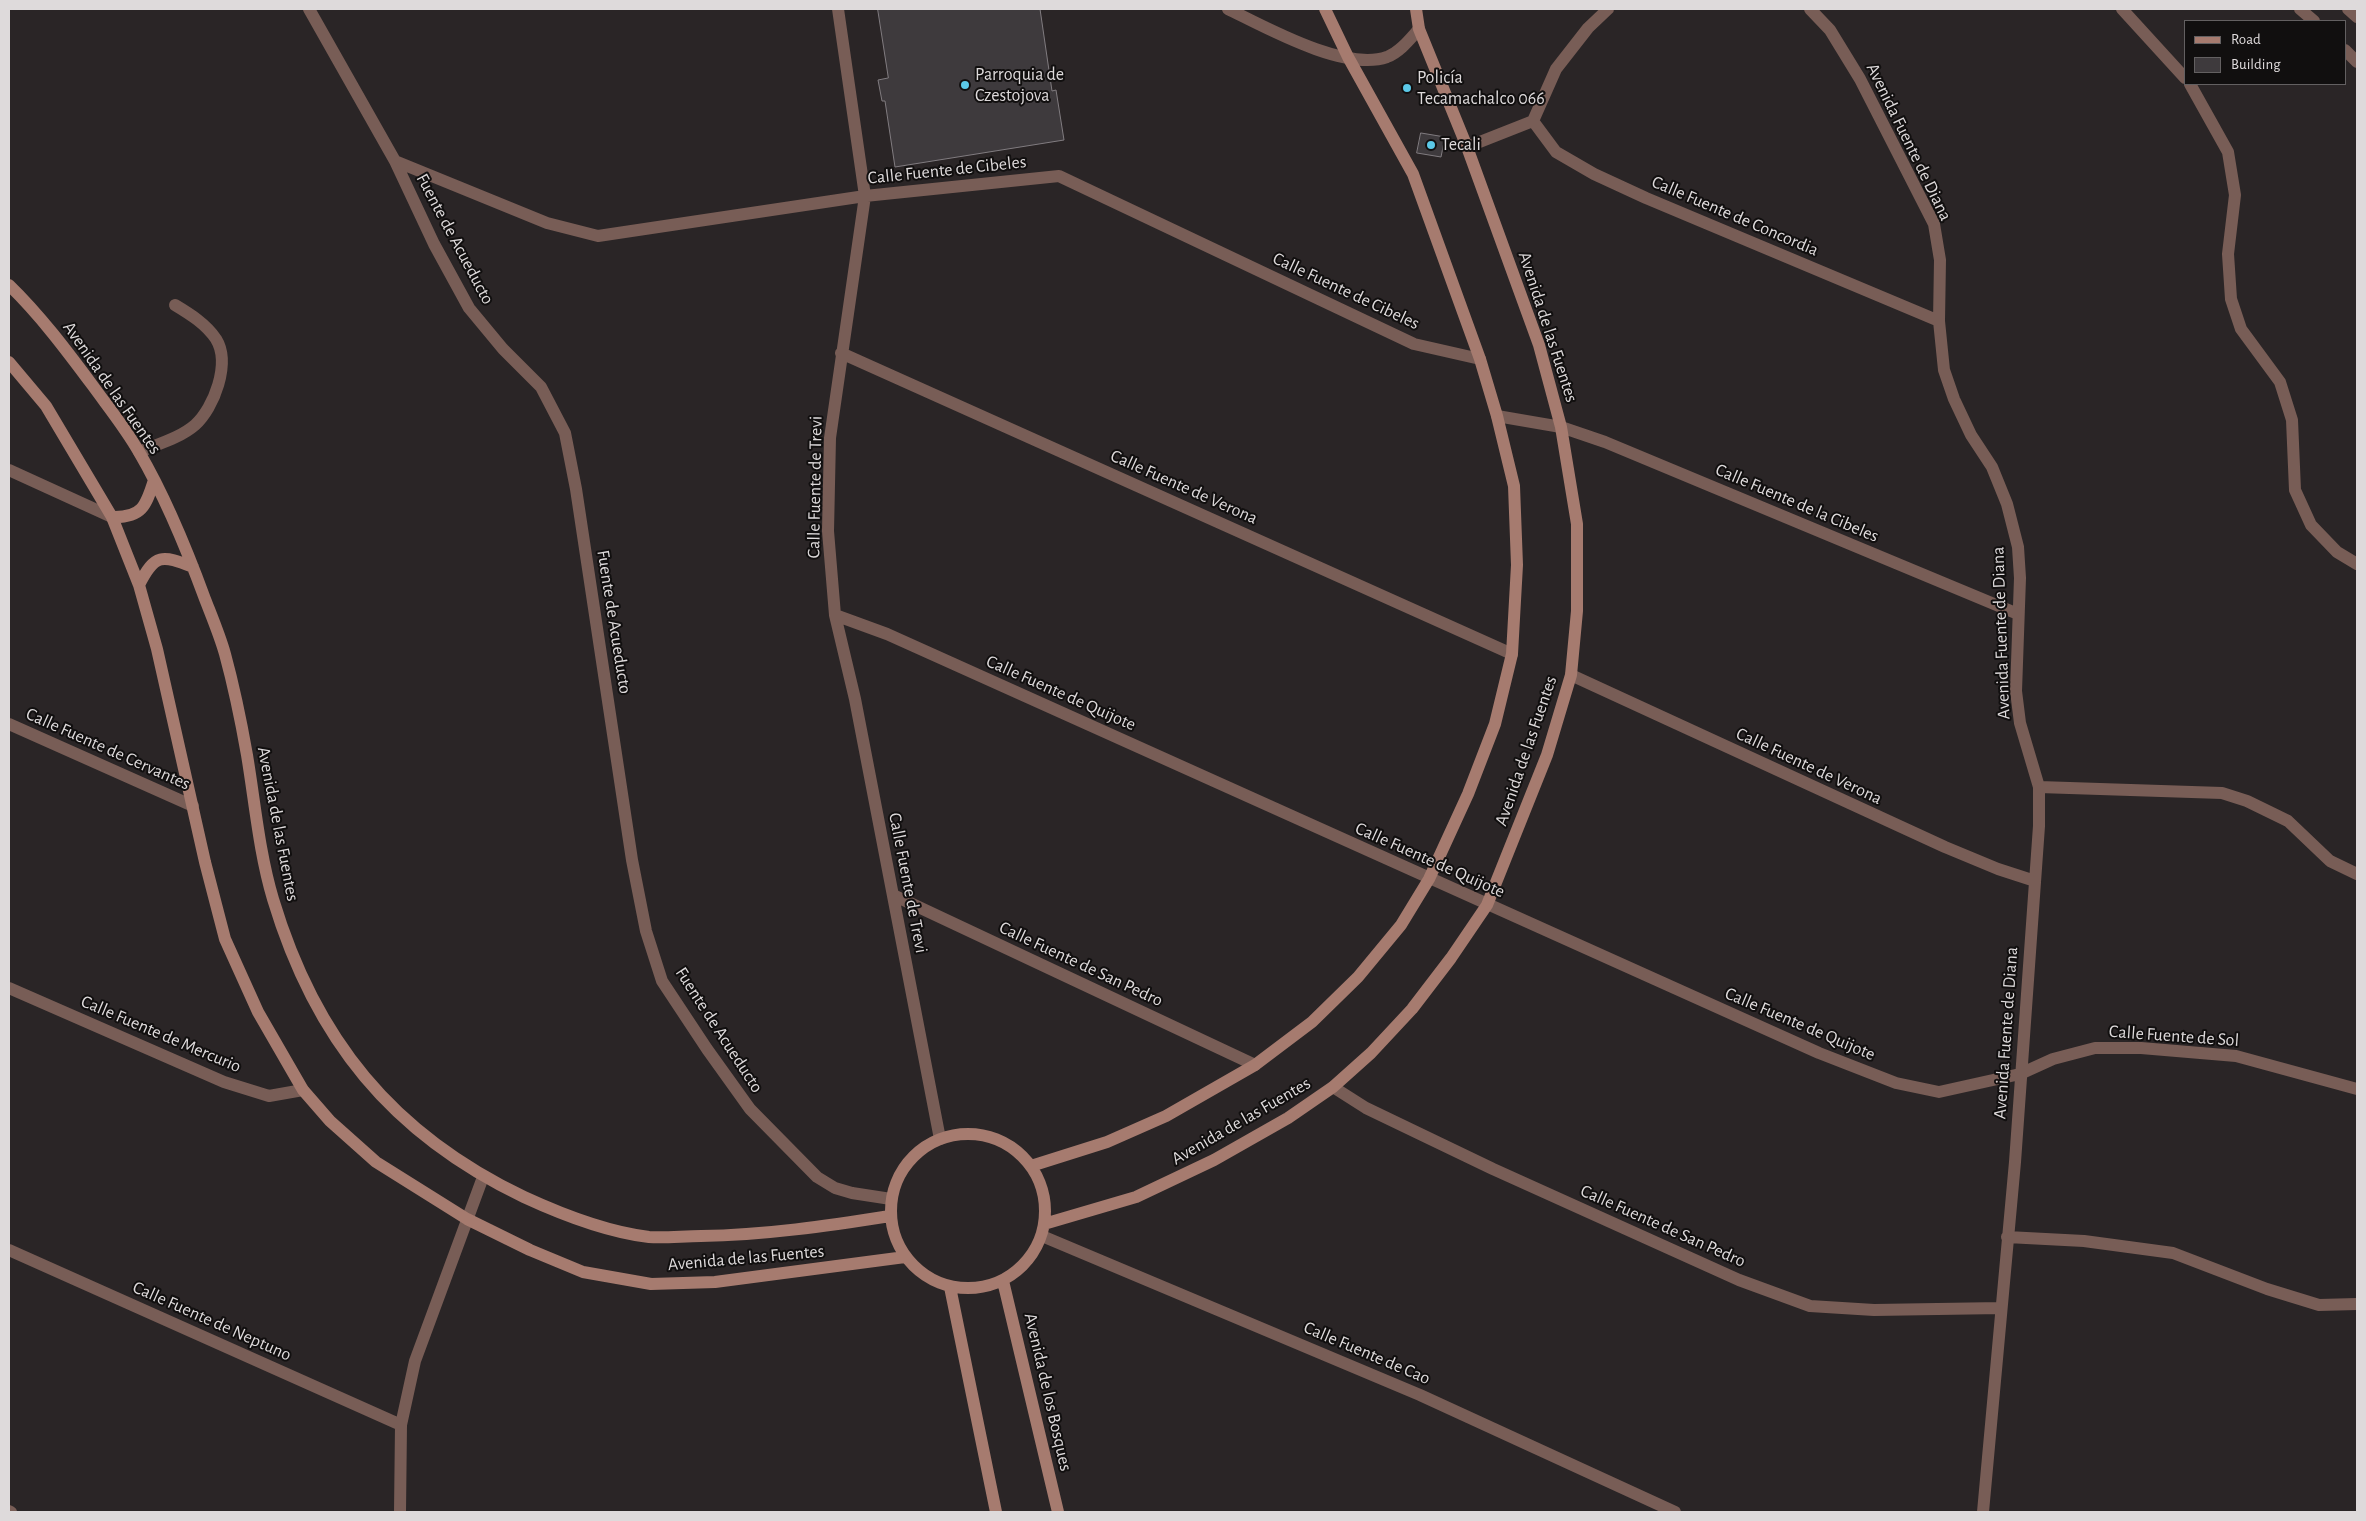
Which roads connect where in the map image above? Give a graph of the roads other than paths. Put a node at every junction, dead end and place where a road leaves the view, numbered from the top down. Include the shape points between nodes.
1 (309, 9) edge
2 (838, 9) edge
3 (1228, 9) edge
4 (1325, 9) edge
5 (1416, 9) edge
6 (1608, 9) edge
7 (1810, 9) edge
8 (2122, 9) edge
9 (2300, 9) edge
10 (2348, 9) edge
11 (2357, 17) edge
12 (2313, 20) edge
13 (1419, 29) junction
14 (2346, 51) edge
15 (1348, 57) junction
16 (2357, 62) edge
17 (2184, 77) edge
18 (2191, 85) edge
19 (1533, 121) junction
20 (1467, 146) junction
21 (395, 161) junction
22 (865, 196) junction
23 (9, 285) edge
24 (175, 305) dead end
25 (1939, 321) junction
26 (841, 353) junction
27 (1480, 359) junction
28 (9, 362) edge
29 (1497, 416) junction
30 (1561, 427) junction
31 (139, 452) junction
32 (9, 470) edge
33 (154, 480) junction
34 (112, 517) junction
35 (2357, 564) edge
36 (193, 567) junction
37 (139, 585) junction
38 (2018, 614) junction
39 (835, 615) junction
40 (1512, 654) junction
41 (1570, 675) junction
42 (9, 724) edge
43 (2039, 788) junction
44 (193, 806) junction
45 (2357, 874) edge
46 (1429, 879) junction
47 (2035, 881) junction
48 (893, 895) junction
49 (1486, 905) junction
50 (9, 988) edge
51 (1255, 1064) junction
52 (2020, 1074) junction
53 (1333, 1087) junction
54 (2357, 1089) edge
55 (303, 1090) junction
56 (940, 1139) junction
57 (1031, 1166) junction
58 (483, 1177) junction
59 (892, 1198) junction
60 (890, 1216) junction
61 (467, 1219) junction
62 (1043, 1230) junction
63 (2007, 1238) junction
64 (9, 1250) edge
65 (905, 1257) junction
66 (1003, 1281) junction
67 (950, 1288) junction
68 (2357, 1304) edge
69 (2001, 1308) junction
70 (401, 1425) junction
71 (400, 1512) edge
72 (996, 1512) edge
73 (1058, 1512) edge
74 (1675, 1512) edge
75 (1983, 1512) edge

1 - 21 street, Fuente de Acueducto
2 - 22 street, Calle Fuente de Trevi
3 - 15 street via 1297,42
4 - 15 main road
5 - 13 main road, Avenida de las Fuentes
6 - 19 street via 1588,28 1556,69
7 - 25 street, Avenida Fuente de Diana via 1830,30 1860,79 1934,224 1940,260
8 - 17 street
9 - 12 street
10 - 11 street
13 - 15 street via 1405,45 1387,57
13 - 20 main road, Avenida de las Fuentes
14 - 16 street
15 - 27 main road via 1414,174
18 - 35 street via 2228,152 2235,195 2228,254 2231,299 2241,329 2280,382 2292,420 2294,490 2311,525 2337,552
19 - 20 street
19 - 25 street, Calle Fuente de Concordia via 1556,152 1594,174
20 - 30 main road, Avenida de las Fuentes via 1539,345
21 - 22 street, Calle Fuente de Cibeles via 547,223 598,236
21 - 59 street, Fuente de Acueducto via 469,308 541,387 565,433 632,860 646,931 662,980 750,1109 817,1177 835,1188 852,1193
22 - 26 street, Calle Fuente de Trevi
22 - 27 street, Calle Fuente de Cibeles via 1059,176 1414,344
23 - 31 main road, Avenida de las Fuentes via 74,361
24 - 31 street via 207,328 217,341 221,356 216,389 194,426
25 - 38 street, Avenida Fuente de Diana via 1944,370 1954,399 1971,435 1992,467 2007,504 2018,547
26 - 39 street, Calle Fuente de Trevi via 830,438 828,530
26 - 40 street, Calle Fuente de Verona
27 - 29 main road
28 - 34 main road, Avenida de las Fuentes via 46,406
29 - 30 street, Calle Fuente de la Cibeles
29 - 40 main road via 1514,486 1517,565
30 - 38 street, Calle Fuente de la Cibeles
30 - 41 main road, Avenida de las Fuentes via 1577,524 1578,611
31 - 33 main road, Avenida de las Fuentes
32 - 34 street
33 - 34 main road via 148,498 134,516
33 - 36 main road, Avenida de las Fuentes
34 - 37 main road, Avenida de las Fuentes
36 - 37 main road via 161,558 150,565
36 - 58 main road, Avenida de las Fuentes via 225,652 272,896 304,980 328,1029 361,1074 431,1141
37 - 44 main road, Avenida de las Fuentes
38 - 43 street, Avenida Fuente de Diana via 2016,691 2020,723
39 - 46 street, Calle Fuente de Quijote via 896,638
39 - 48 street, Calle Fuente de Trevi via 855,698
40 - 46 main road via 1494,724 1468,794
41 - 47 street, Calle Fuente de Verona via 1945,847
41 - 49 main road, Avenida de las Fuentes via 1547,755
42 - 44 street, Calle Fuente de Cervantes
43 - 45 street via 2222,793 2247,801 2288,822 2330,861
43 - 47 street, Avenida Fuente de Diana
44 - 55 main road, Avenida de las Fuentes via 225,939 258,1012
46 - 49 street, Calle Fuente de Quijote
46 - 51 main road via 1401,925 1358,977 1312,1022
47 - 52 street, Avenida Fuente de Diana
48 - 51 street, Calle Fuente de San Pedro
48 - 56 street, Calle Fuente de Trevi
49 - 52 street, Calle Fuente de Quijote via 1819,1053 1896,1083 1939,1092
49 - 53 main road, Avenida de las Fuentes via 1412,1009 1371,1053
50 - 55 street, Calle Fuente de Mercurio via 224,1082 269,1096
51 - 57 main road via 1166,1116 1107,1142
52 - 54 street, Calle Fuente de Sol via 2053,1059 2095,1048 2141,1048 2236,1056
52 - 63 street, Avenida Fuente de Diana
53 - 62 main road, Avenida de las Fuentes via 1288,1118 1214,1160 1136,1197
53 - 69 street, Calle Fuente de San Pedro via 1366,1108 1493,1169 1738,1280 1810,1306 1874,1310
55 - 61 main road, Avenida de las Fuentes via 330,1121 376,1162
56 - 57 main road via 960,1134 1000,1140
56 - 59 main road via 922,1149 908,1163 897,1179
57 - 62 main road via 1044,1197
58 - 60 main road, Avenida de las Fuentes via 554,1211 603,1227 650,1237 754,1235
58 - 61 street
59 - 60 main road
60 - 65 main road via 894,1238
61 - 65 main road, Avenida de las Fuentes via 584,1272 651,1284 715,1282
61 - 70 street via 414,1361
62 - 66 main road via 1033,1254
62 - 74 street, Calle Fuente de Cao via 1411,1391
63 - 68 street via 2084,1241 2173,1253 2267,1289 2320,1305
63 - 69 street, Avenida Fuente de Diana
64 - 70 street, Calle Fuente de Neptuno
65 - 67 main road via 924,1276
66 - 67 main road via 977,1289
66 - 73 main road, Avenida de los Bosques
67 - 72 main road
69 - 75 street, Avenida Fuente de Diana
70 - 71 street

